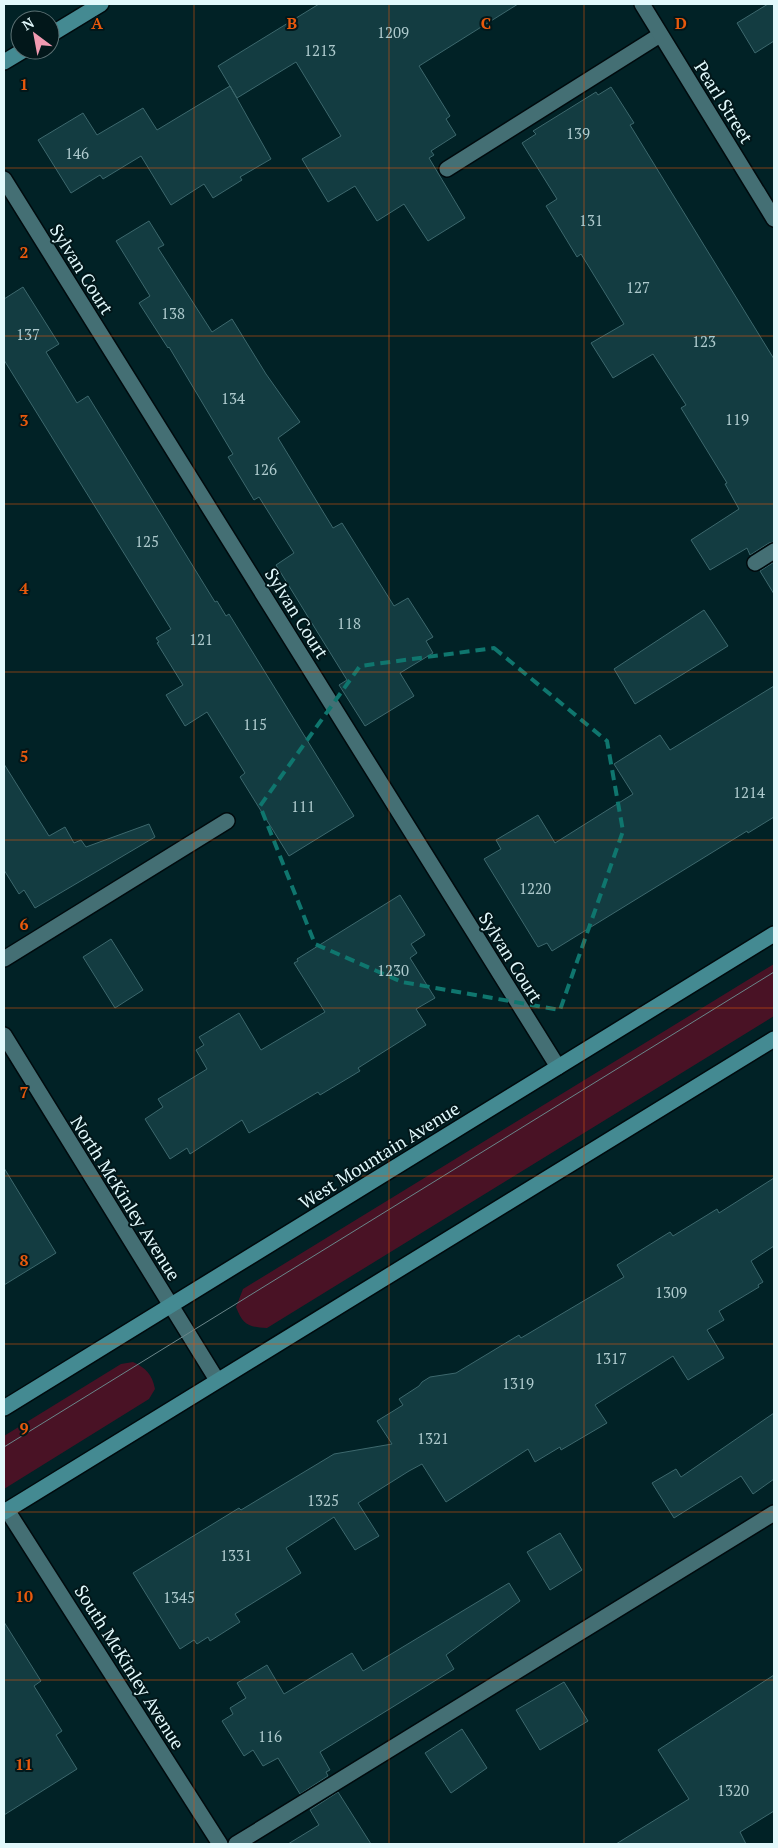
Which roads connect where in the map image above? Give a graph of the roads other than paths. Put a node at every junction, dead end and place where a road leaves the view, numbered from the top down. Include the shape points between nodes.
1 (101, 4) edge
2 (642, 4) edge
3 (60, 29) edge
4 (660, 35) junction
5 (447, 169) dead end
6 (4, 179) edge
7 (774, 219) edge
8 (774, 551) edge
9 (755, 563) dead end
10 (227, 821) dead end
11 (774, 934) edge
12 (4, 959) edge
13 (4, 1035) edge
14 (774, 1039) edge
15 (558, 1067) junction
16 (170, 1306) junction
17 (217, 1380) junction
18 (4, 1408) edge
19 (6, 1511) edge
20 (774, 1513) edge
21 (220, 1844) edge
22 (236, 1844) edge

1 - 3 street
2 - 4 street, Pearl Street
4 - 5 street
4 - 7 street, Pearl Street
6 - 15 street, Sylvan Court
8 - 9 street
10 - 12 street
11 - 15 street, West Mountain Avenue
13 - 16 street, North McKinley Avenue
14 - 17 street
15 - 16 street, West Mountain Avenue
16 - 17 street, North McKinley Avenue
16 - 18 street, West Mountain Avenue
17 - 19 street
19 - 21 street, South McKinley Avenue
20 - 22 street

